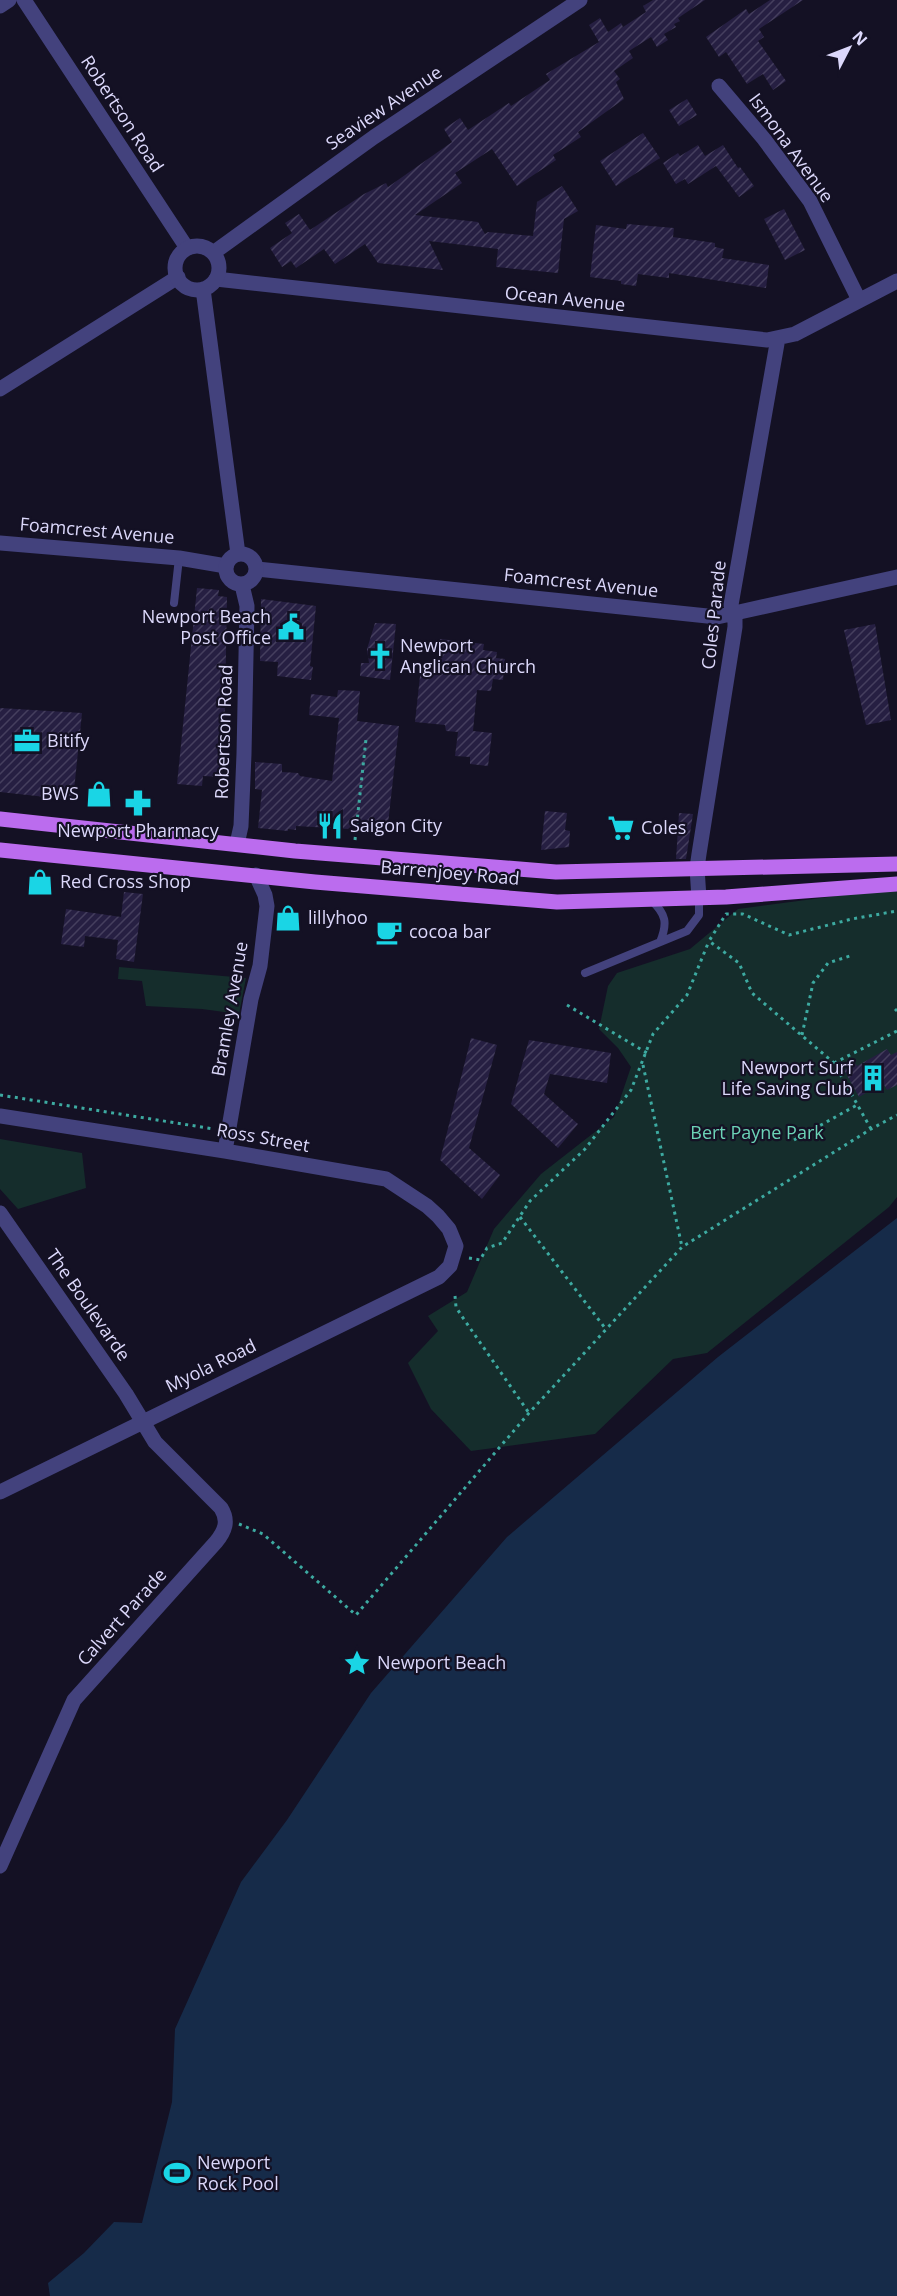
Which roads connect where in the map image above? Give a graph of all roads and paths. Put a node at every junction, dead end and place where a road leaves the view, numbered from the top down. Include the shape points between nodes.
1 (9, 0) edge
2 (24, 0) edge
3 (580, 0) edge
4 (0, 6) edge
5 (719, 86) dead end
6 (187, 248) junction
7 (213, 253) junction
8 (178, 277) junction
9 (897, 281) edge
10 (209, 284) junction
11 (859, 300) junction
12 (778, 338) junction
13 (0, 389) edge
14 (0, 543) edge
15 (238, 554) junction
16 (179, 558) junction
17 (226, 566) junction
18 (257, 569) junction
19 (897, 577) edge
20 (242, 585) junction
21 (174, 603) dead end
22 (735, 615) junction
23 (366, 739) dead end
24 (0, 819) edge
25 (355, 842) dead end
26 (237, 844) junction
27 (0, 850) edge
28 (897, 864) edge
29 (697, 868) junction
30 (256, 875) junction
31 (897, 884) edge
32 (699, 898) junction
33 (651, 900) junction
34 (897, 911) edge
35 (709, 941) junction
36 (660, 942) junction
37 (853, 955) dead end
38 (585, 972) dead end
39 (567, 1005) dead end
40 (897, 1031) edge
41 (802, 1035) junction
42 (647, 1053) junction
43 (643, 1063) junction
44 (834, 1063) junction
45 (0, 1095) edge
46 (857, 1105) junction
47 (897, 1115) edge
48 (0, 1116) edge
49 (870, 1129) junction
50 (222, 1131) dead end
51 (794, 1140) dead end
52 (225, 1151) junction
53 (0, 1213) edge
54 (520, 1217) junction
55 (682, 1247) junction
56 (455, 1252) junction
57 (455, 1296) dead end
58 (605, 1328) junction
59 (530, 1413) junction
60 (142, 1420) junction
61 (0, 1492) edge
62 (226, 1519) junction
63 (0, 1866) edge

1 - 4 street
2 - 6 street, Robertson Road
3 - 7 street, Seaview Avenue via 375,137
5 - 11 street, Ismona Avenue via 764,138 810,201
6 - 7 street via 201,246
6 - 8 street via 177,261
7 - 10 street via 219,270
8 - 10 street via 188,287
8 - 13 street
9 - 11 street, Ocean Avenue
10 - 12 street, Ocean Avenue via 755,339
10 - 15 street
11 - 12 street, Ocean Avenue via 795,334
12 - 22 street, Coles Parade via 731,605
14 - 16 street, Foamcrest Avenue
15 - 17 street
15 - 18 street via 254,560
16 - 17 street, Foamcrest Avenue
16 - 21 lane
17 - 20 street via 230,580
18 - 20 street via 253,579
18 - 22 street, Foamcrest Avenue via 717,617
19 - 22 street, Foamcrest Avenue
20 - 26 street, Robertson Road via 247,606 241,826
22 - 29 street, Coles Parade
23 - 25 path
24 - 26 main road, Barrenjoey Road
26 - 29 main road, Barrenjoey Road via 556,872
27 - 30 main road, Barrenjoey Road
28 - 29 main road, Barrenjoey Road
29 - 32 street, Coles Parade
30 - 33 main road, Barrenjoey Road via 557,902
30 - 52 street, Bramley Avenue via 267,906 260,966
31 - 32 main road, Barrenjoey Road
32 - 33 main road, Barrenjoey Road
32 - 36 lane via 699,915 694,924
33 - 36 lane via 662,910 665,920
34 - 35 path via 789,936 743,914 726,914
35 - 41 path via 739,963 752,993
35 - 42 path via 687,995 653,1034
36 - 38 lane
37 - 41 path via 828,963 813,983
39 - 42 path
40 - 44 path
41 - 44 path
42 - 43 path
43 - 54 path via 631,1090 585,1149 531,1201
43 - 55 path
44 - 46 path
45 - 50 path
46 - 49 path
46 - 51 path
47 - 49 path
48 - 52 street, Ross Street
49 - 55 path
52 - 56 street, Ross Street via 386,1179 438,1216 454,1238
53 - 60 street, The Boulevarde
54 - 56 path via 502,1243 487,1248 480,1260
54 - 58 path
55 - 58 path
56 - 60 street, Myola Road via 440,1277
57 - 59 path via 461,1315
58 - 59 path
59 - 62 path via 356,1615 263,1534
60 - 61 street, Myola Road
60 - 62 street via 155,1442 221,1508
62 - 63 street, Calvert Parade via 216,1542 74,1700

